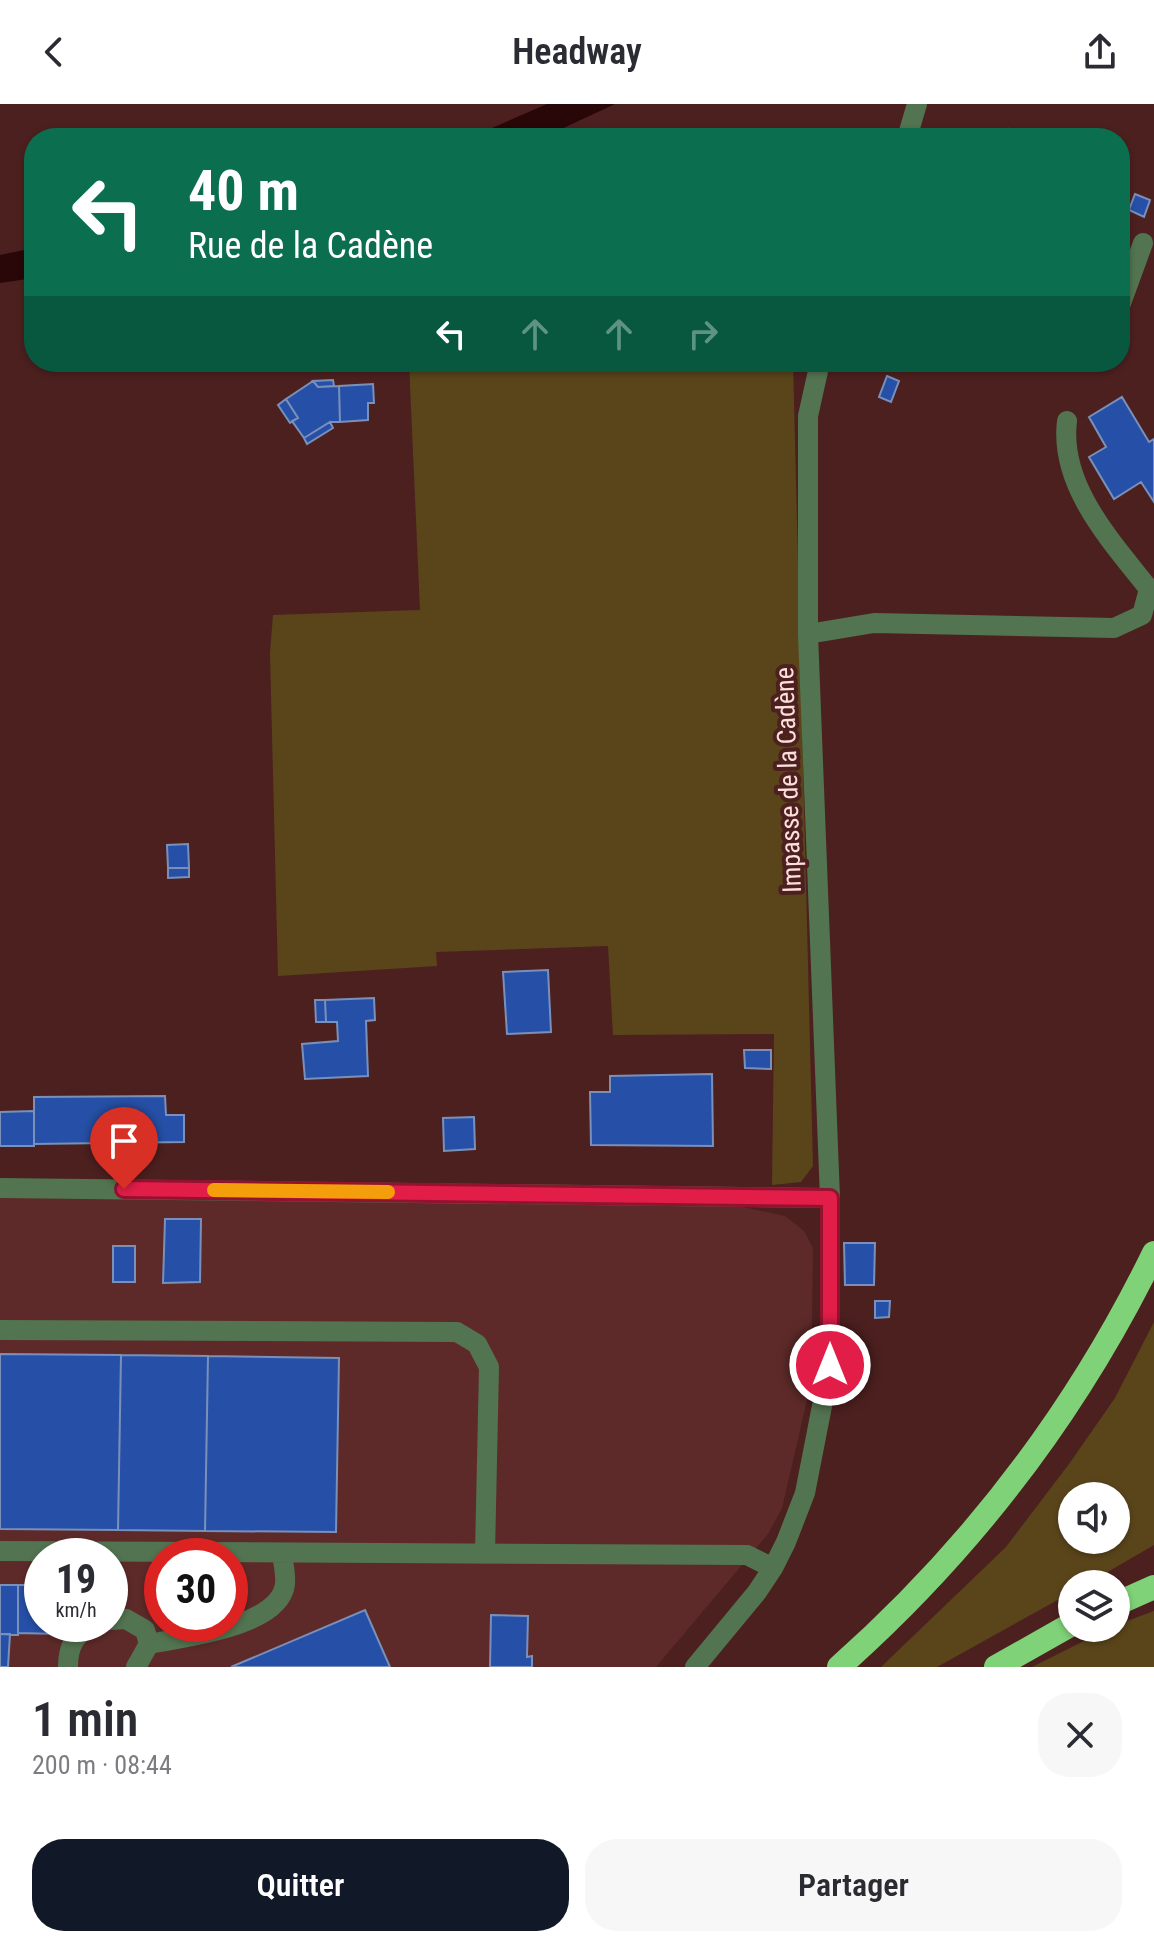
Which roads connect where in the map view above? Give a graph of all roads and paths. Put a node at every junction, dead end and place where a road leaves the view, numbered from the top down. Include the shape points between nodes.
1 (917, 104) edge
2 (910, 128) edge
3 (1143, 243) dead end
4 (1130, 279) edge
5 (818, 372) edge
6 (1067, 421) dead end
7 (1148, 618) edge
8 (808, 634) junction
9 (0, 1188) edge
10 (830, 1198) junction
11 (1154, 1253) edge
12 (0, 1330) edge
13 (0, 1551) edge
14 (282, 1553) junction
15 (485, 1554) junction
16 (773, 1568) junction
17 (1154, 1587) edge
18 (1130, 1598) edge
19 (128, 1620) edge
20 (1058, 1632) edge
21 (73, 1642) edge
22 (149, 1644) junction
23 (68, 1667) edge
24 (136, 1667) edge
25 (695, 1667) edge
26 (839, 1667) edge
27 (996, 1667) edge

1 - 2 street
3 - 4 street
5 - 8 street, Impasse de la Cadène via 808,416
6 - 7 street via 1065,440 1075,481 1095,518 1149,589
7 - 8 street via 1114,628 874,623
8 - 10 street, Impasse de la Cadène
9 - 10 street
10 - 16 street, Impasse de la Cadène via 830,1365 805,1493
11 - 26 highway via 1080,1387 1033,1457 939,1570
12 - 15 street via 457,1332 477,1344 489,1367
13 - 14 street
14 - 15 street
14 - 22 street via 285,1587 272,1610 231,1627
15 - 16 street via 747,1555
16 - 25 street, Impasse de la Cadène
17 - 18 highway
19 - 22 street via 145,1630
20 - 27 highway
21 - 23 street
22 - 24 street

